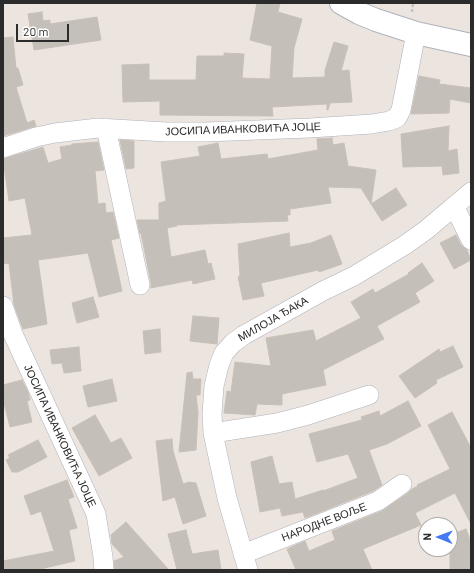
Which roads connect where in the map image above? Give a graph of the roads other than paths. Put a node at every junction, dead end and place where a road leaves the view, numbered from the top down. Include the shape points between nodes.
1 (341, 3) edge
2 (416, 33) junction
3 (471, 45) edge
4 (106, 128) junction
5 (3, 148) edge
6 (471, 192) edge
7 (454, 206) junction
8 (471, 240) edge
9 (140, 285) dead end
10 (3, 306) edge
11 (369, 395) dead end
12 (213, 434) junction
13 (402, 484) dead end
14 (245, 562) edge
15 (104, 570) edge

1 - 2 street via 376,20
2 - 3 street
2 - 4 street, ЈОСИПА ИВАНКОВИЋА ЈОЦЕ via 401,110 397,118 390,121 310,128 205,132
4 - 5 street, ЈОСИПА ИВАНКОВИЋА ЈОЦЕ via 55,133
4 - 9 street
6 - 7 street, МИЛОЈА ЂАКА
7 - 8 street
7 - 12 street, МИЛОЈА ЂАКА via 426,230 378,263 251,331 234,343 224,353 216,376 212,399
10 - 15 street, ЈОСИПА ИВАНКОВИЋА ЈОЦЕ via 13,334 96,514
11 - 12 street via 277,423
12 - 14 street, МИЛОЈА ЂАКА
13 - 14 street, НАРОДНЕ ВОЉЕ via 378,501

